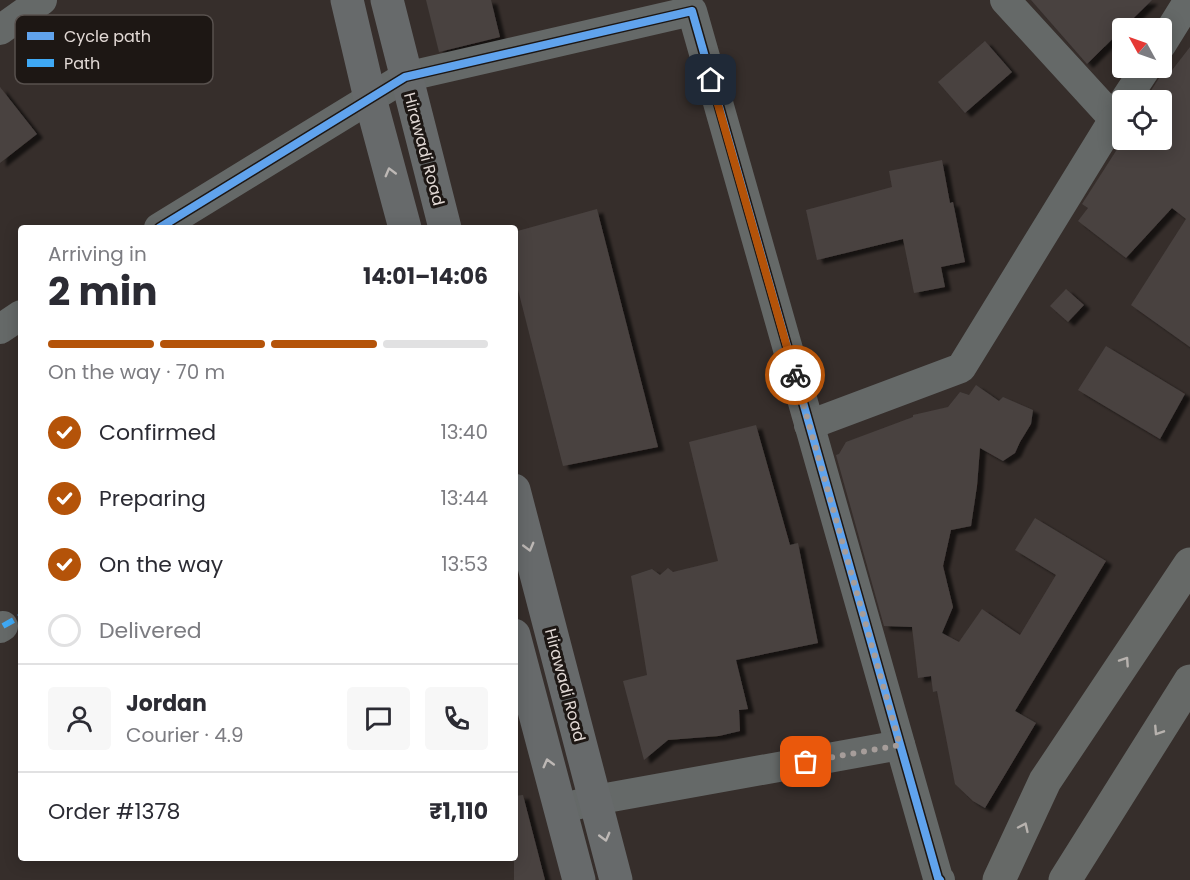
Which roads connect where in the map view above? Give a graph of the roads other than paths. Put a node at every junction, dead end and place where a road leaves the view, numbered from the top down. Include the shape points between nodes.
1 (42, 0) edge
2 (347, 0) edge
3 (387, 0) edge
4 (1005, 0) edge
5 (1189, 0) edge
6 (691, 6) edge
7 (21, 15) edge
8 (15, 19) edge
9 (1172, 27) edge
10 (0, 30) edge
11 (405, 77) junction
12 (370, 98) junction
13 (1112, 101) edge
14 (1112, 122) edge
15 (164, 225) edge
16 (404, 225) edge
17 (444, 225) edge
18 (18, 317) edge
19 (0, 329) edge
20 (809, 425) junction
21 (518, 505) edge
22 (1190, 564) edge
23 (518, 651) edge
24 (1190, 681) edge
25 (900, 745) junction
26 (595, 800) junction
27 (560, 809) junction
28 (579, 880) edge
29 (616, 880) edge
30 (940, 880) edge
31 (999, 880) edge
32 (1065, 880) edge

1 - 7 street
2 - 12 street
3 - 11 street, Hirawadi Road
4 - 13 street
5 - 9 street
6 - 11 street
6 - 20 street
8 - 10 street
11 - 12 street
11 - 17 street, Hirawadi Road
12 - 15 street
16 -> 12 street
14 - 20 street via 961,368
18 - 19 street
20 - 25 street
21 -> 26 street, Hirawadi Road
31 -> 22 main road via 1046,781
27 -> 23 street
24 -> 32 main road
25 - 26 street
25 - 30 street
26 - 27 street
26 -> 29 street, Hirawadi Road
27 - 28 street

